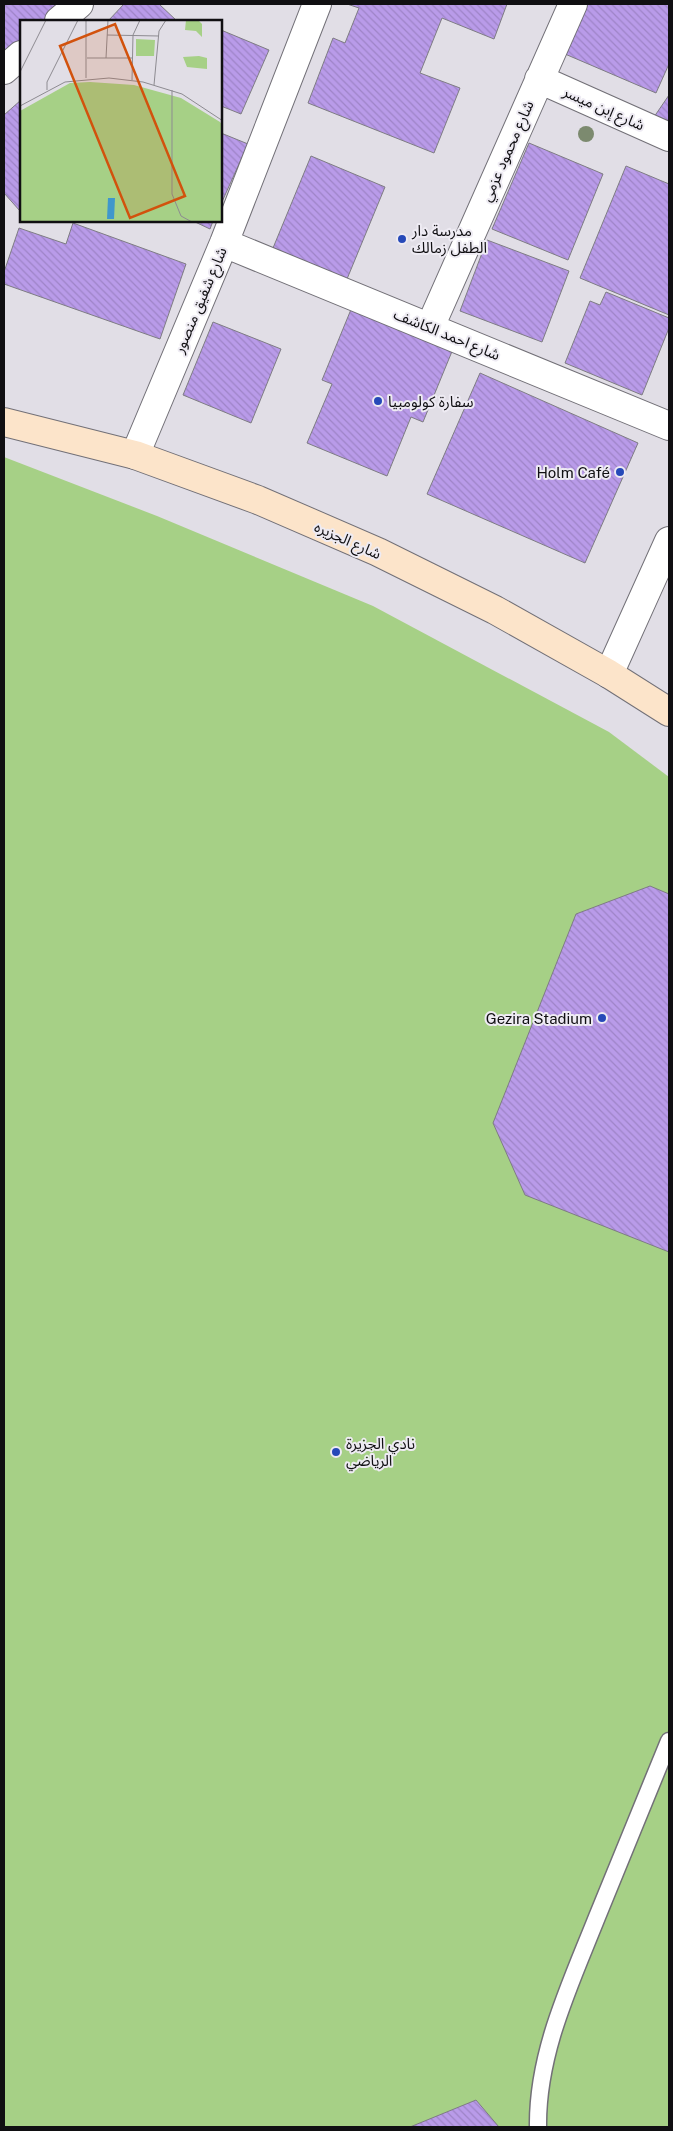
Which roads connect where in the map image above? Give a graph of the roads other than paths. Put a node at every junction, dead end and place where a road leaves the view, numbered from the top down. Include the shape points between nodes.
1 (79, 4) edge
2 (317, 4) edge
3 (573, 4) edge
4 (60, 20) edge
5 (20, 56) edge
6 (4, 70) edge
7 (539, 79) junction
8 (669, 137) edge
9 (224, 243) junction
10 (430, 327) junction
11 (4, 422) edge
12 (669, 426) edge
13 (135, 455) junction
14 (669, 541) edge
15 (609, 674) junction
16 (669, 712) edge
17 (669, 1741) edge
18 (538, 2127) edge

1 - 4 street
2 - 9 street, شارع شفيق منصور
3 - 7 street, شارع محمود عزمي
5 - 6 street
7 - 8 street, شارع إبن ميسر
7 - 10 street, شارع محمود عزمي
9 - 10 street, شارع احمد الكاشف
9 - 13 street, شارع شفيق منصور
10 - 12 street, شارع احمد الكاشف
11 - 13 street, شارع الجزيره
13 - 15 street, شارع الجزيره via 258,500 378,552 495,610
14 - 15 street
15 - 16 street, شارع الجزيره
17 - 18 lane via 563,2000 546,2052

